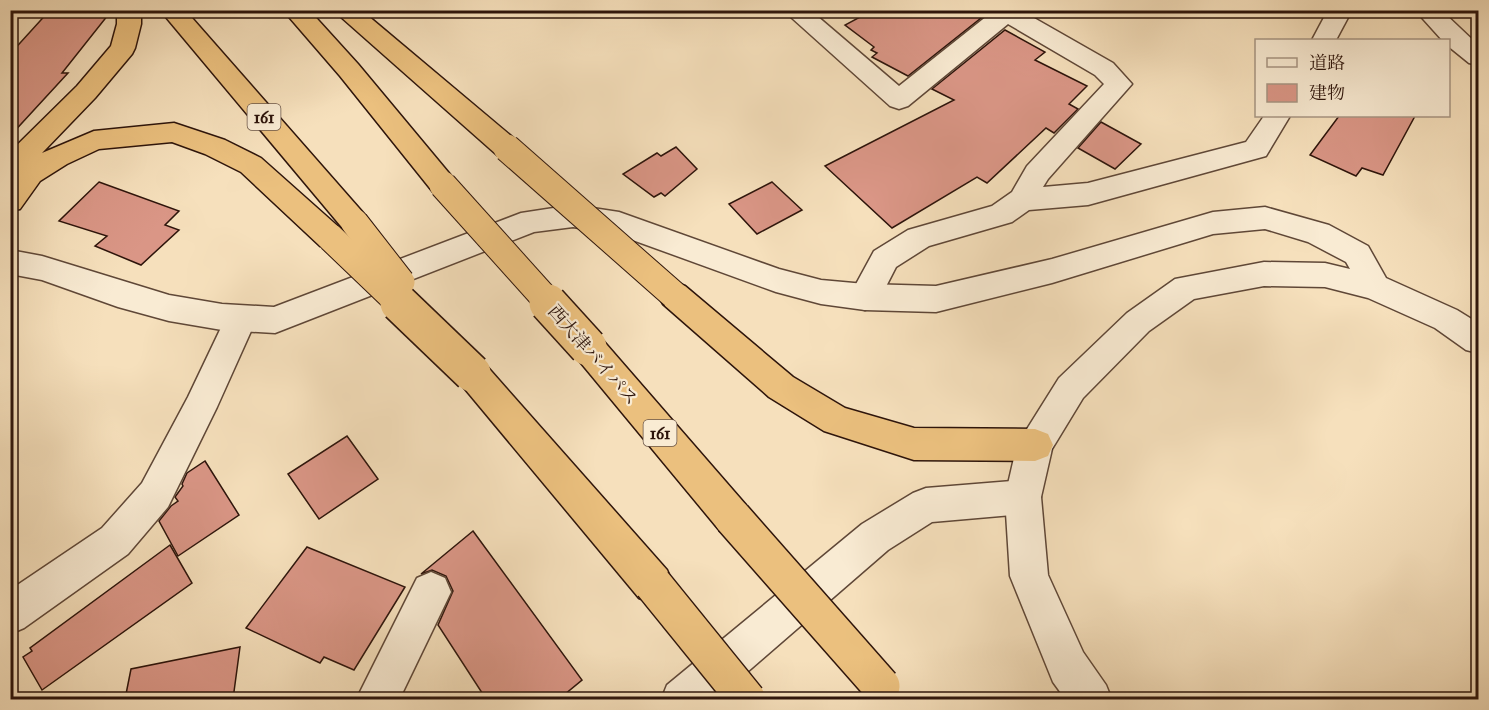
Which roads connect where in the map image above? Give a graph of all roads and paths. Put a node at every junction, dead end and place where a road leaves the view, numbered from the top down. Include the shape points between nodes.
1 (129, 10) edge
2 (172, 10) edge
3 (295, 10) edge
4 (345, 10) edge
5 (795, 10) edge
6 (1340, 10) edge
7 (1427, 10) edge
8 (1004, 12) edge
9 (1325, 39) edge
10 (1479, 57) edge
11 (1276, 117) edge
12 (10, 169) edge
13 (1022, 200) junction
14 (10, 201) edge
15 (343, 230) junction
16 (10, 262) edge
17 (1376, 287) junction
18 (865, 297) junction
19 (240, 320) junction
20 (1479, 340) edge
21 (1035, 445) junction
22 (1023, 497) junction
23 (431, 592) dead end
24 (10, 614) edge
25 (886, 693) edge
26 (377, 699) edge
27 (682, 699) edge
28 (747, 699) edge
29 (1091, 699) edge

1 - 12 highway via 123,48
2 - 15 highway, 161
3 - 25 highway, 西大津バイパス / 161, bridge
4 - 21 highway, bridge via 781,387 836,420 914,444
5 - 8 street via 899,99
6 - 9 street
7 - 10 street
8 - 13 street via 1104,69 1119,84 1037,172
11 - 13 street via 1256,149 1088,194
13 - 18 street via 1002,214 920,238 885,260
14 - 15 highway via 30,174 94,140 174,132 251,165
15 - 28 highway, bridge via 548,459
16 - 19 street via 35,265 133,299 192,314
17 - 18 street via 1357,255 1318,232 1265,218 1213,223 1052,271 936,299
17 - 20 street via 1446,319
17 - 21 street via 1325,275 1264,274 1186,288 1138,322 1071,388
18 - 19 street via 821,292 776,280 619,223 573,216 531,221 275,320
19 - 24 street via 155,495 115,541
21 - 22 street
22 - 27 street via 926,505 875,537
22 - 29 street via 1029,576 1068,667
23 - 26 street

